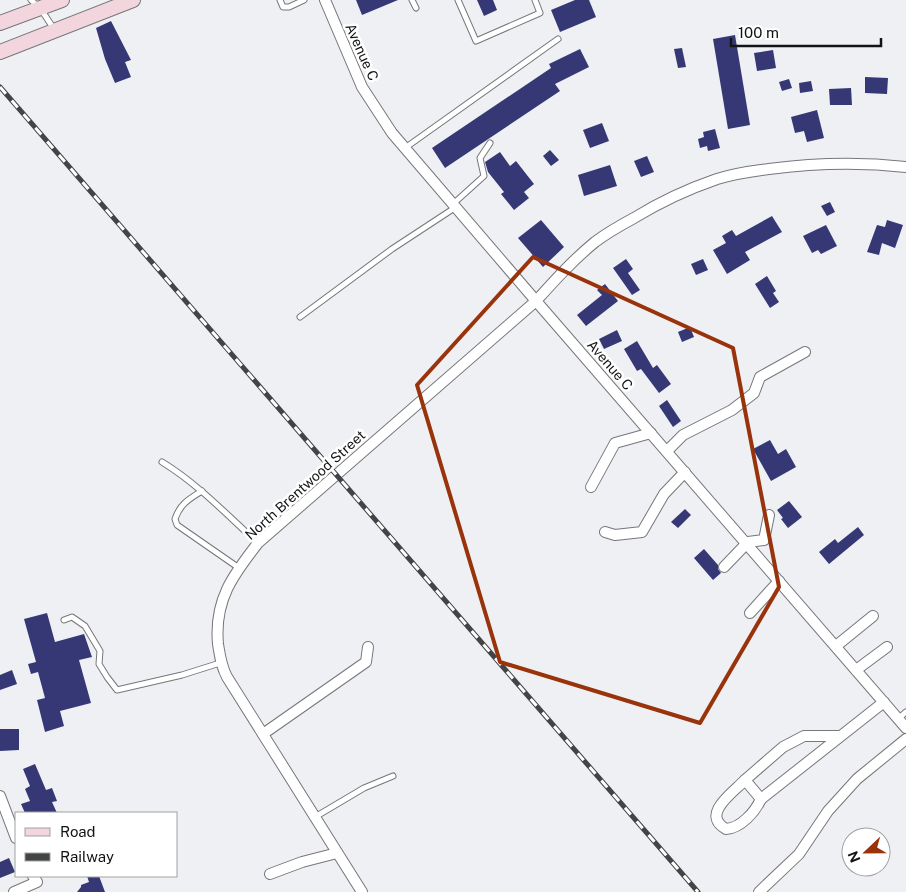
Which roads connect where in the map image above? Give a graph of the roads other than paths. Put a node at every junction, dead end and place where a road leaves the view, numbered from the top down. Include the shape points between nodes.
1 (62, 0) edge
2 (134, 0) edge
3 (280, 0) edge
4 (304, 0) edge
5 (325, 0) edge
6 (412, 0) edge
7 (458, 0) edge
8 (535, 0) edge
9 (36, 4) edge
10 (416, 8) dead end
11 (0, 24) edge
12 (56, 31) junction
13 (558, 39) dead end
14 (0, 52) edge
15 (490, 143) dead end
16 (405, 148) junction
17 (906, 168) edge
18 (455, 205) junction
19 (536, 301) junction
20 (300, 317) dead end
21 (804, 352) dead end
22 (651, 432) junction
23 (667, 451) junction
24 (162, 462) dead end
25 (685, 472) junction
26 (591, 487) dead end
27 (202, 491) junction
28 (769, 515) dead end
29 (605, 532) dead end
30 (258, 543) junction
31 (747, 544) junction
32 (724, 567) dead end
33 (239, 568) junction
34 (780, 581) junction
35 (750, 613) dead end
36 (873, 616) dead end
37 (64, 620) dead end
38 (836, 646) junction
39 (368, 647) dead end
40 (887, 647) dead end
41 (220, 663) junction
42 (856, 670) junction
43 (884, 702) junction
44 (902, 716) edge
45 (906, 728) edge
46 (263, 734) junction
47 (841, 736) junction
48 (906, 739) edge
49 (393, 776) dead end
50 (745, 780) junction
51 (0, 796) edge
52 (761, 798) junction
53 (315, 818) junction
54 (15, 835) edge
55 (337, 853) junction
56 (270, 874) dead end
57 (34, 877) edge
58 (14, 892) edge
59 (362, 892) edge
60 (759, 892) edge

1 - 9 main road
2 - 12 main road
3 - 4 lane via 283,6 289,7
5 - 16 street, Avenue C via 362,87 380,117
6 - 10 lane
7 - 8 lane via 476,41 540,13
9 - 11 main road
9 - 12 lane
12 - 14 main road
13 - 16 lane
15 - 18 lane via 480,158 484,176
16 - 18 street, Avenue C
17 - 19 street, North Brentwood Street via 848,163 792,166 718,179 654,206 597,241 573,261
18 - 19 street, Avenue C
18 - 20 lane
19 - 22 street, Avenue C
19 - 30 street, North Brentwood Street
21 - 23 street via 760,377 754,393 732,410 683,434
22 - 23 street, Avenue C
22 - 26 street via 615,443
23 - 25 street, Avenue C
24 - 27 lane
25 - 29 street via 664,494 642,532 615,535
25 - 31 street, Avenue C
27 - 30 lane
27 - 33 lane via 181,506 175,519 177,525
28 - 31 street via 764,540
30 - 33 street, North Brentwood Street
31 - 32 street
31 - 34 street, Avenue C
33 - 41 street, North Brentwood Street via 218,611
34 - 35 street
34 - 38 street, Avenue C
36 - 38 street
37 - 41 lane via 72,617 84,626 100,651 99,664 117,690
38 - 42 street, Avenue C
39 - 46 street via 366,662
40 - 42 street
41 - 46 street, North Brentwood Street
42 - 43 street, Avenue C
43 - 44 street, Avenue C
43 - 47 street
44 - 45 street, Avenue C
46 - 53 street, North Brentwood Street
47 - 50 street via 804,736 783,747
47 - 52 street
48 - 60 street via 857,779 828,811 799,854
49 - 53 lane via 364,788
50 - 52 street
50 - 52 street via 716,810 721,826 726,829 737,826
51 - 54 street
53 - 55 street, North Brentwood Street
55 - 56 street
55 - 59 street, North Brentwood Street
57 - 58 street via 37,882

